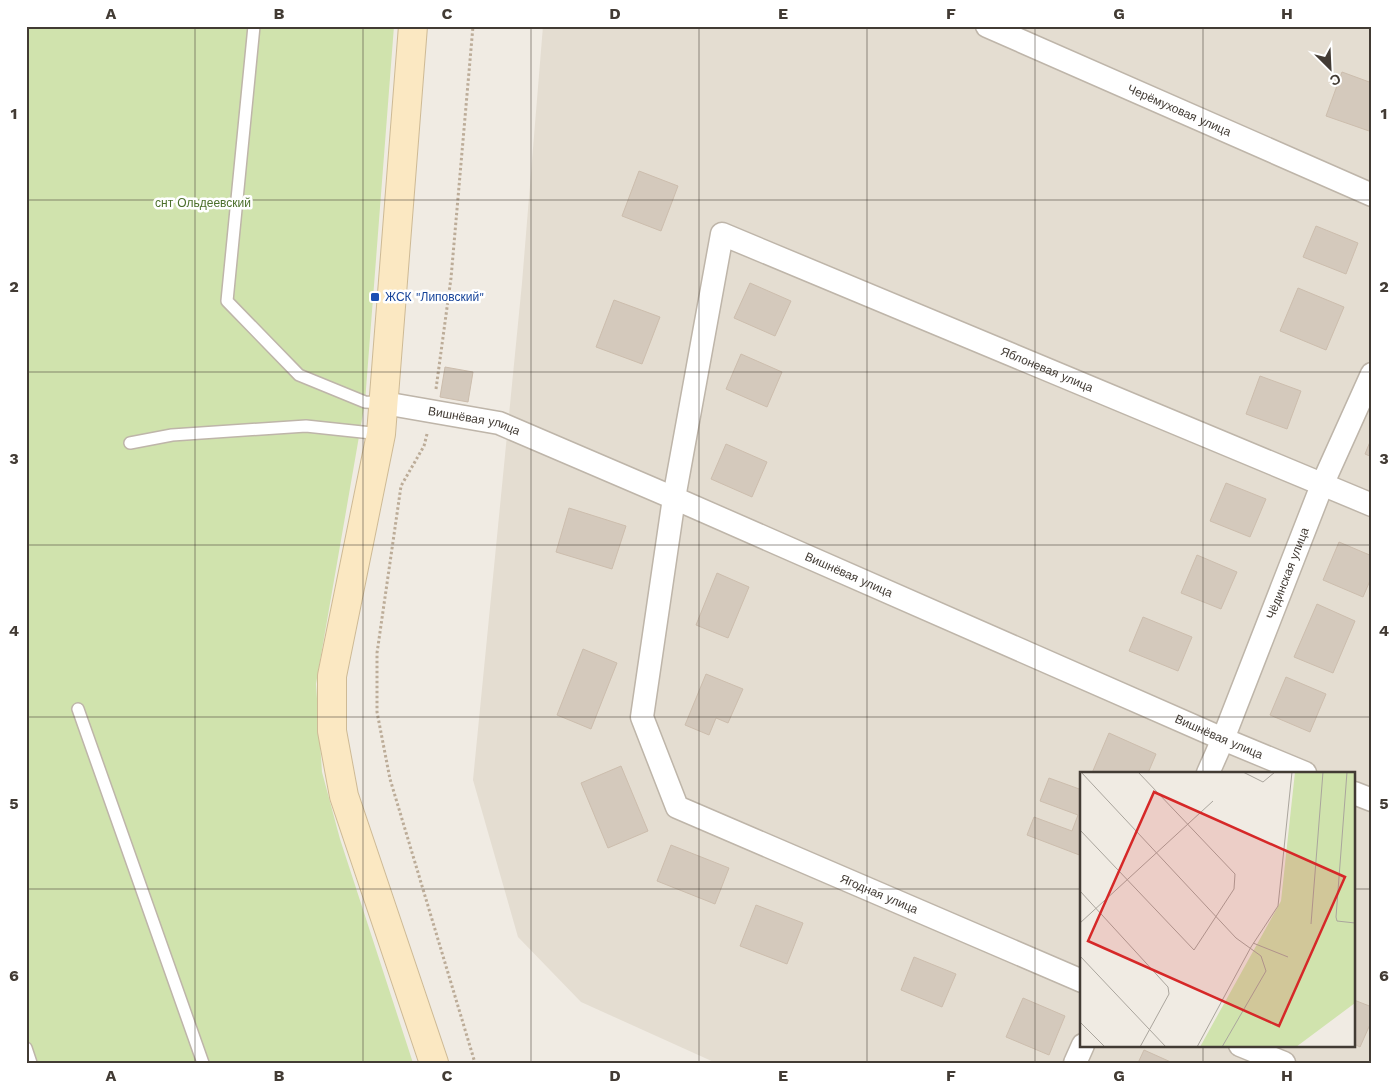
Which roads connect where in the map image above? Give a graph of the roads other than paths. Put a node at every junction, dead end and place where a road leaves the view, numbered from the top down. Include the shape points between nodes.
1 (254, 26) edge
2 (413, 26) edge
3 (987, 26) edge
4 (1372, 195) edge
5 (1372, 374) edge
6 (384, 403) junction
7 (381, 434) junction
8 (130, 443) dead end
9 (1322, 485) junction
10 (674, 498) junction
11 (1372, 505) edge
12 (78, 709) dead end
13 (1223, 740) junction
14 (1208, 772) edge
15 (1303, 772) edge
16 (1356, 794) edge
17 (1372, 800) edge
18 (1080, 980) edge
19 (1083, 1046) edge
20 (1242, 1046) edge
21 (26, 1048) edge
22 (31, 1063) edge
23 (203, 1063) edge
24 (434, 1063) edge
25 (1075, 1063) edge
26 (1284, 1063) edge

1 - 6 lane via 226,301 298,374 365,402
2 - 6 street
3 - 4 street, Черёмуховая улица
5 - 9 street, Чёдинская улица
6 - 7 street
6 - 10 street, Вишнёвая улица via 499,423
7 - 8 lane via 306,426 172,435
7 - 24 street via 332,676 332,731 344,796
9 - 10 street, Яблоневая улица via 722,234
9 - 11 street, Яблоневая улица
9 - 13 street, Чёдинская улица
10 - 13 street, Вишнёвая улица
10 - 18 street, Ягодная улица via 642,717 677,807
12 - 23 lane
13 - 14 street, Чёдинская улица
13 - 15 street, Вишнёвая улица
16 - 17 street
19 - 25 street
20 - 26 street
21 - 22 lane

